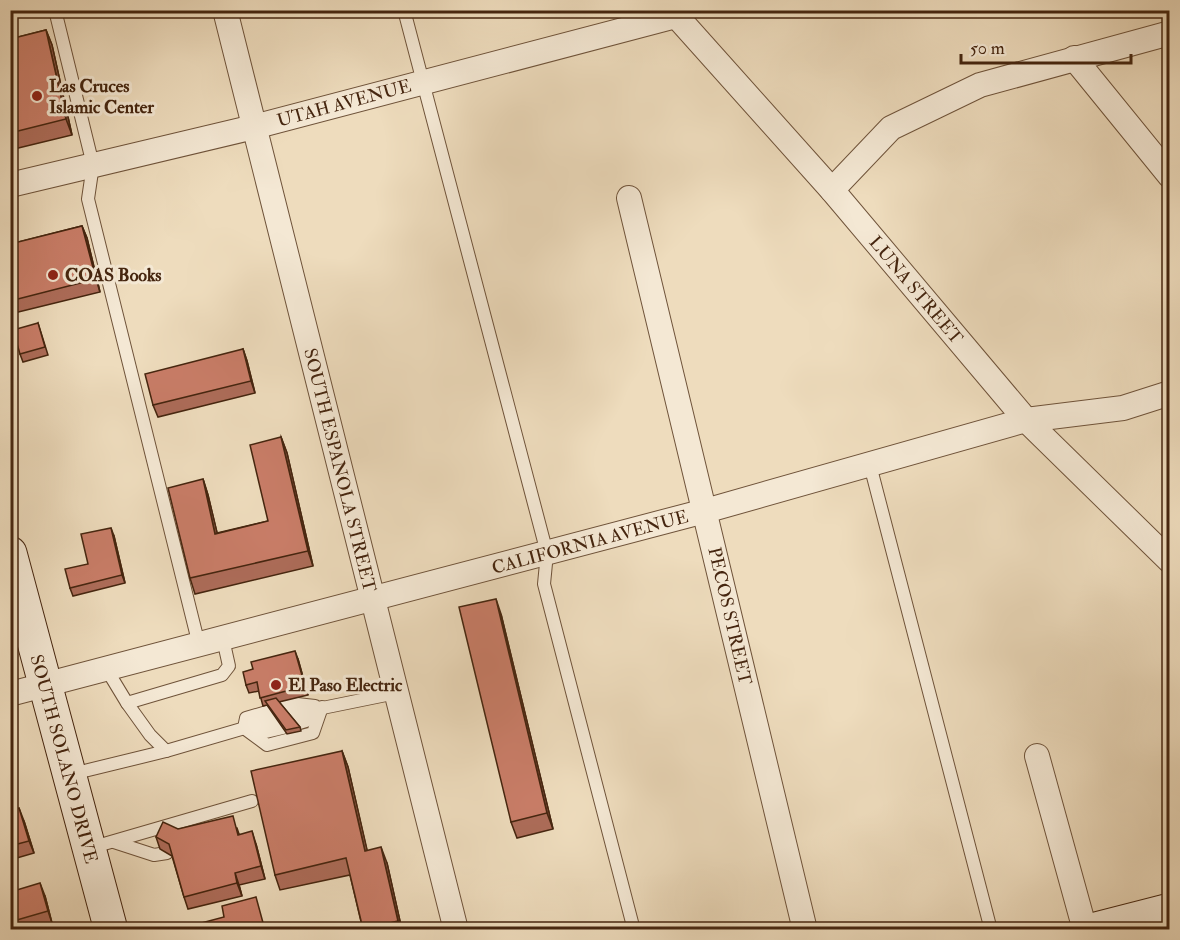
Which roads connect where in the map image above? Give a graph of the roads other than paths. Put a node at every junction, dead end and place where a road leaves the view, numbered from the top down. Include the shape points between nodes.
1 (55, 10) edge
2 (225, 10) edge
3 (404, 10) edge
4 (674, 13) edge
5 (1170, 33) edge
6 (1074, 58) junction
7 (422, 82) junction
8 (254, 127) junction
9 (93, 165) junction
10 (1170, 176) edge
11 (10, 185) edge
12 (832, 190) junction
13 (629, 198) dead end
14 (1170, 393) edge
15 (1026, 420) junction
16 (870, 465) junction
17 (705, 511) junction
18 (10, 553) edge
19 (547, 553) junction
20 (1170, 561) edge
21 (372, 599) junction
22 (223, 639) junction
23 (199, 645) junction
24 (107, 669) junction
25 (44, 686) junction
26 (396, 693) junction
27 (10, 694) edge
28 (128, 703) junction
29 (322, 707) junction
30 (283, 717) junction
31 (244, 728) junction
32 (166, 751) junction
33 (1037, 756) dead end
34 (68, 775) junction
35 (252, 801) edge
36 (189, 819) junction
37 (177, 838) edge
38 (101, 845) junction
39 (167, 853) edge
40 (1167, 914) edge
41 (111, 930) edge
42 (456, 930) edge
43 (634, 930) edge
44 (805, 930) edge
45 (991, 930) edge
46 (1085, 930) edge
47 (1092, 930) edge

1 - 9 lane
2 - 8 street, SOUTH ESPANOLA STREET
3 - 7 lane
4 - 7 street, UTAH AVENUE
4 - 12 street, LUNA STREET
5 - 6 street
6 - 10 street
6 - 12 street via 980,85 891,128
7 - 8 street, UTAH AVENUE
7 - 19 lane
8 - 9 street, UTAH AVENUE
8 - 21 street, SOUTH ESPANOLA STREET
9 - 11 street, UTAH AVENUE
9 - 23 lane via 88,199
12 - 15 street, LUNA STREET
13 - 17 street, PECOS STREET
14 - 15 street, CALIFORNIA AVENUE via 1123,408
15 - 16 street, CALIFORNIA AVENUE
15 - 20 street, LUNA STREET
16 - 17 street, CALIFORNIA AVENUE
16 - 45 lane
17 - 19 street, CALIFORNIA AVENUE
17 - 44 street, PECOS STREET
18 - 25 street, SOUTH SOLANO DRIVE
19 - 21 street, CALIFORNIA AVENUE
19 - 43 lane via 544,584
21 - 22 street, CALIFORNIA AVENUE
21 - 26 street, SOUTH ESPANOLA STREET
22 - 23 street, CALIFORNIA AVENUE
22 - 28 lane via 230,666 222,675
23 - 24 street, CALIFORNIA AVENUE
24 - 25 street, CALIFORNIA AVENUE
24 - 28 lane
25 - 27 street, CALIFORNIA AVENUE
25 - 34 street, SOUTH SOLANO DRIVE
26 - 29 lane
26 - 42 street, SOUTH ESPANOLA STREET
28 - 32 lane
29 - 30 lane via 297,704
29 - 30 lane via 306,721
29 - 31 lane via 314,733 267,745
30 - 31 lane
31 - 32 lane
32 - 34 lane
33 - 46 street
34 - 38 street, SOUTH SOLANO DRIVE
35 - 36 lane
36 - 37 lane
36 - 38 lane
38 - 39 lane via 154,855
38 - 41 street, SOUTH SOLANO DRIVE
40 - 47 street

